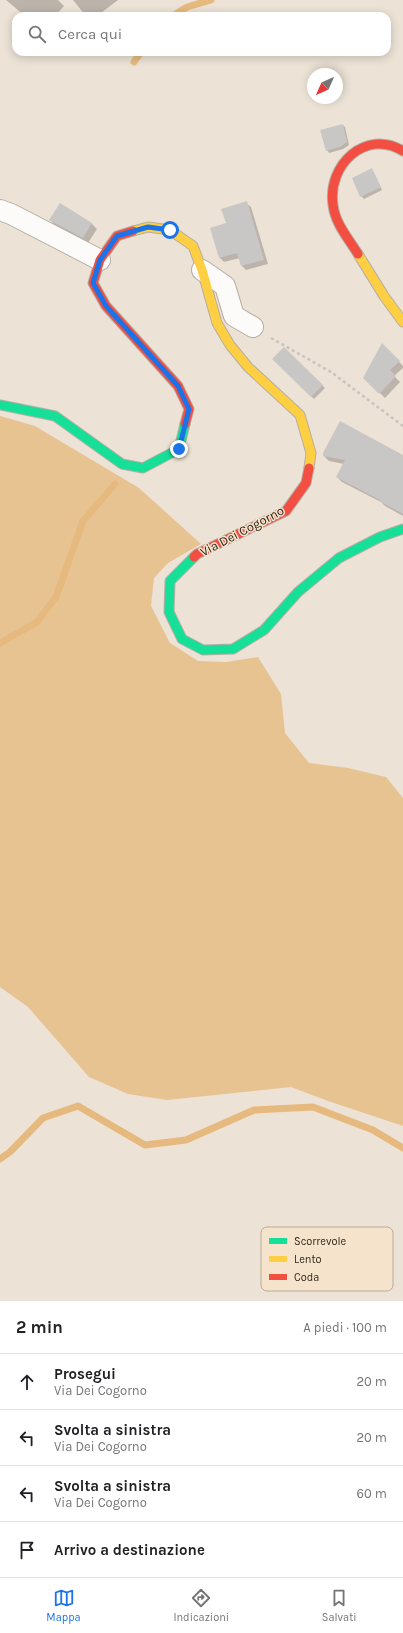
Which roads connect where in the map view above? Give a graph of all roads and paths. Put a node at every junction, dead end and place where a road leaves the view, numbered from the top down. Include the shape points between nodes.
1 (403, 151) edge
2 (0, 210) edge
3 (100, 260) junction
4 (202, 270) junction
5 (403, 322) edge
6 (253, 327) joint
7 (0, 405) edge
8 (403, 426) edge
9 (403, 529) edge

1 - 5 street via 396,146 380,144 361,149 345,159 332,192 334,211 344,232 390,306
2 - 3 street
3 - 4 street, Via Dei Cogorno via 117,236 148,227 170,230 193,246
3 - 7 street, Via Dei Cogorno via 93,283 106,306 178,386 189,409 179,449 143,468 122,464 55,416
4 - 6 street via 225,286 234,316
4 - 9 street, Via Dei Cogorno via 217,323 230,345 248,367 300,415 311,453 306,483 286,511 196,554 170,581 170,612 182,638 203,650 233,649 264,630 298,592 339,558 380,537
6 - 8 path via 331,372

